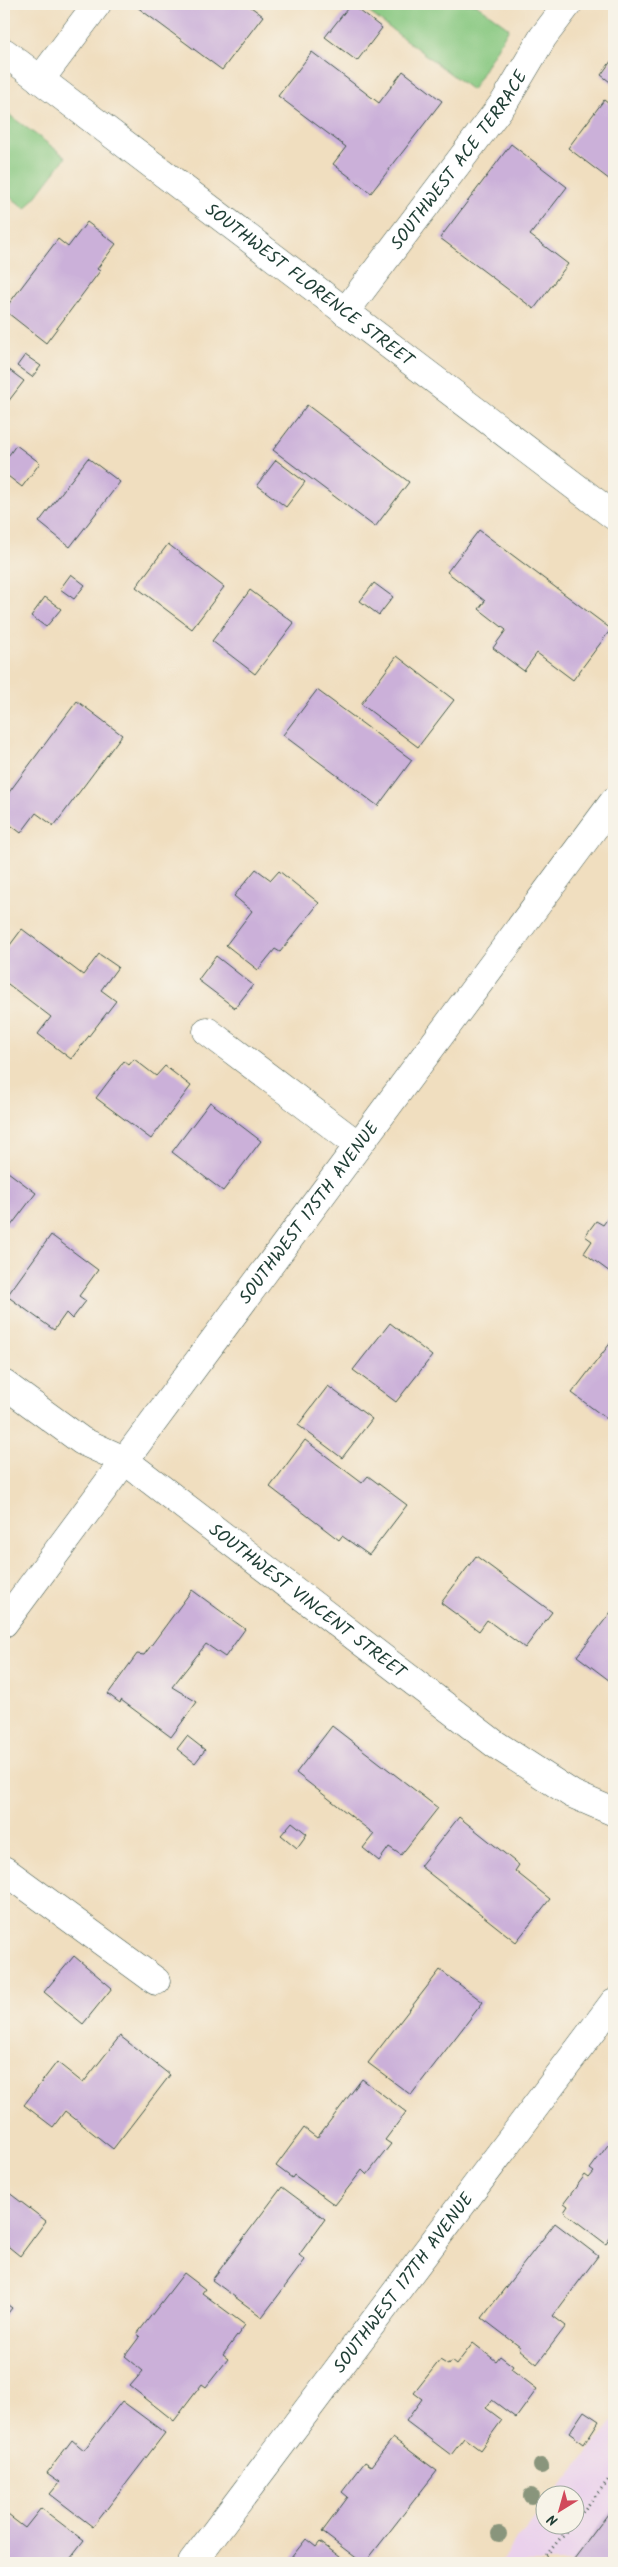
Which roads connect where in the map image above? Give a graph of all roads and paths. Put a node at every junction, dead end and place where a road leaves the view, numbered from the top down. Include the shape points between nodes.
1 (97, 4) edge
2 (568, 4) edge
3 (4, 52) edge
4 (40, 80) junction
5 (345, 312) junction
6 (614, 516) edge
7 (614, 801) edge
8 (208, 1031) dead end
9 (358, 1145) junction
10 (4, 1384) edge
11 (124, 1460) junction
12 (4, 1623) edge
13 (614, 1812) edge
14 (4, 1870) edge
15 (156, 1981) dead end
16 (614, 2002) edge
17 (614, 2473) edge
18 (586, 2508) edge
19 (564, 2534) edge
20 (192, 2563) edge
21 (540, 2563) edge

1 - 4 street
2 - 5 street, SOUTHWEST ACE TERRACE via 543,37 504,101
3 - 4 street, SOUTHWEST FLORENCE STREET
4 - 5 street, SOUTHWEST FLORENCE STREET
5 - 6 street, SOUTHWEST FLORENCE STREET
7 - 9 street, SOUTHWEST 175TH AVENUE
8 - 9 street
9 - 11 street, SOUTHWEST 175TH AVENUE
10 - 11 street, SOUTHWEST VINCENT STREET via 82,1441
11 - 12 street, SOUTHWEST 175TH AVENUE
11 - 13 street, SOUTHWEST VINCENT STREET via 495,1744 572,1794
14 - 15 street
16 - 20 street, SOUTHWEST 177TH AVENUE
17 - 18 path
19 - 21 path

